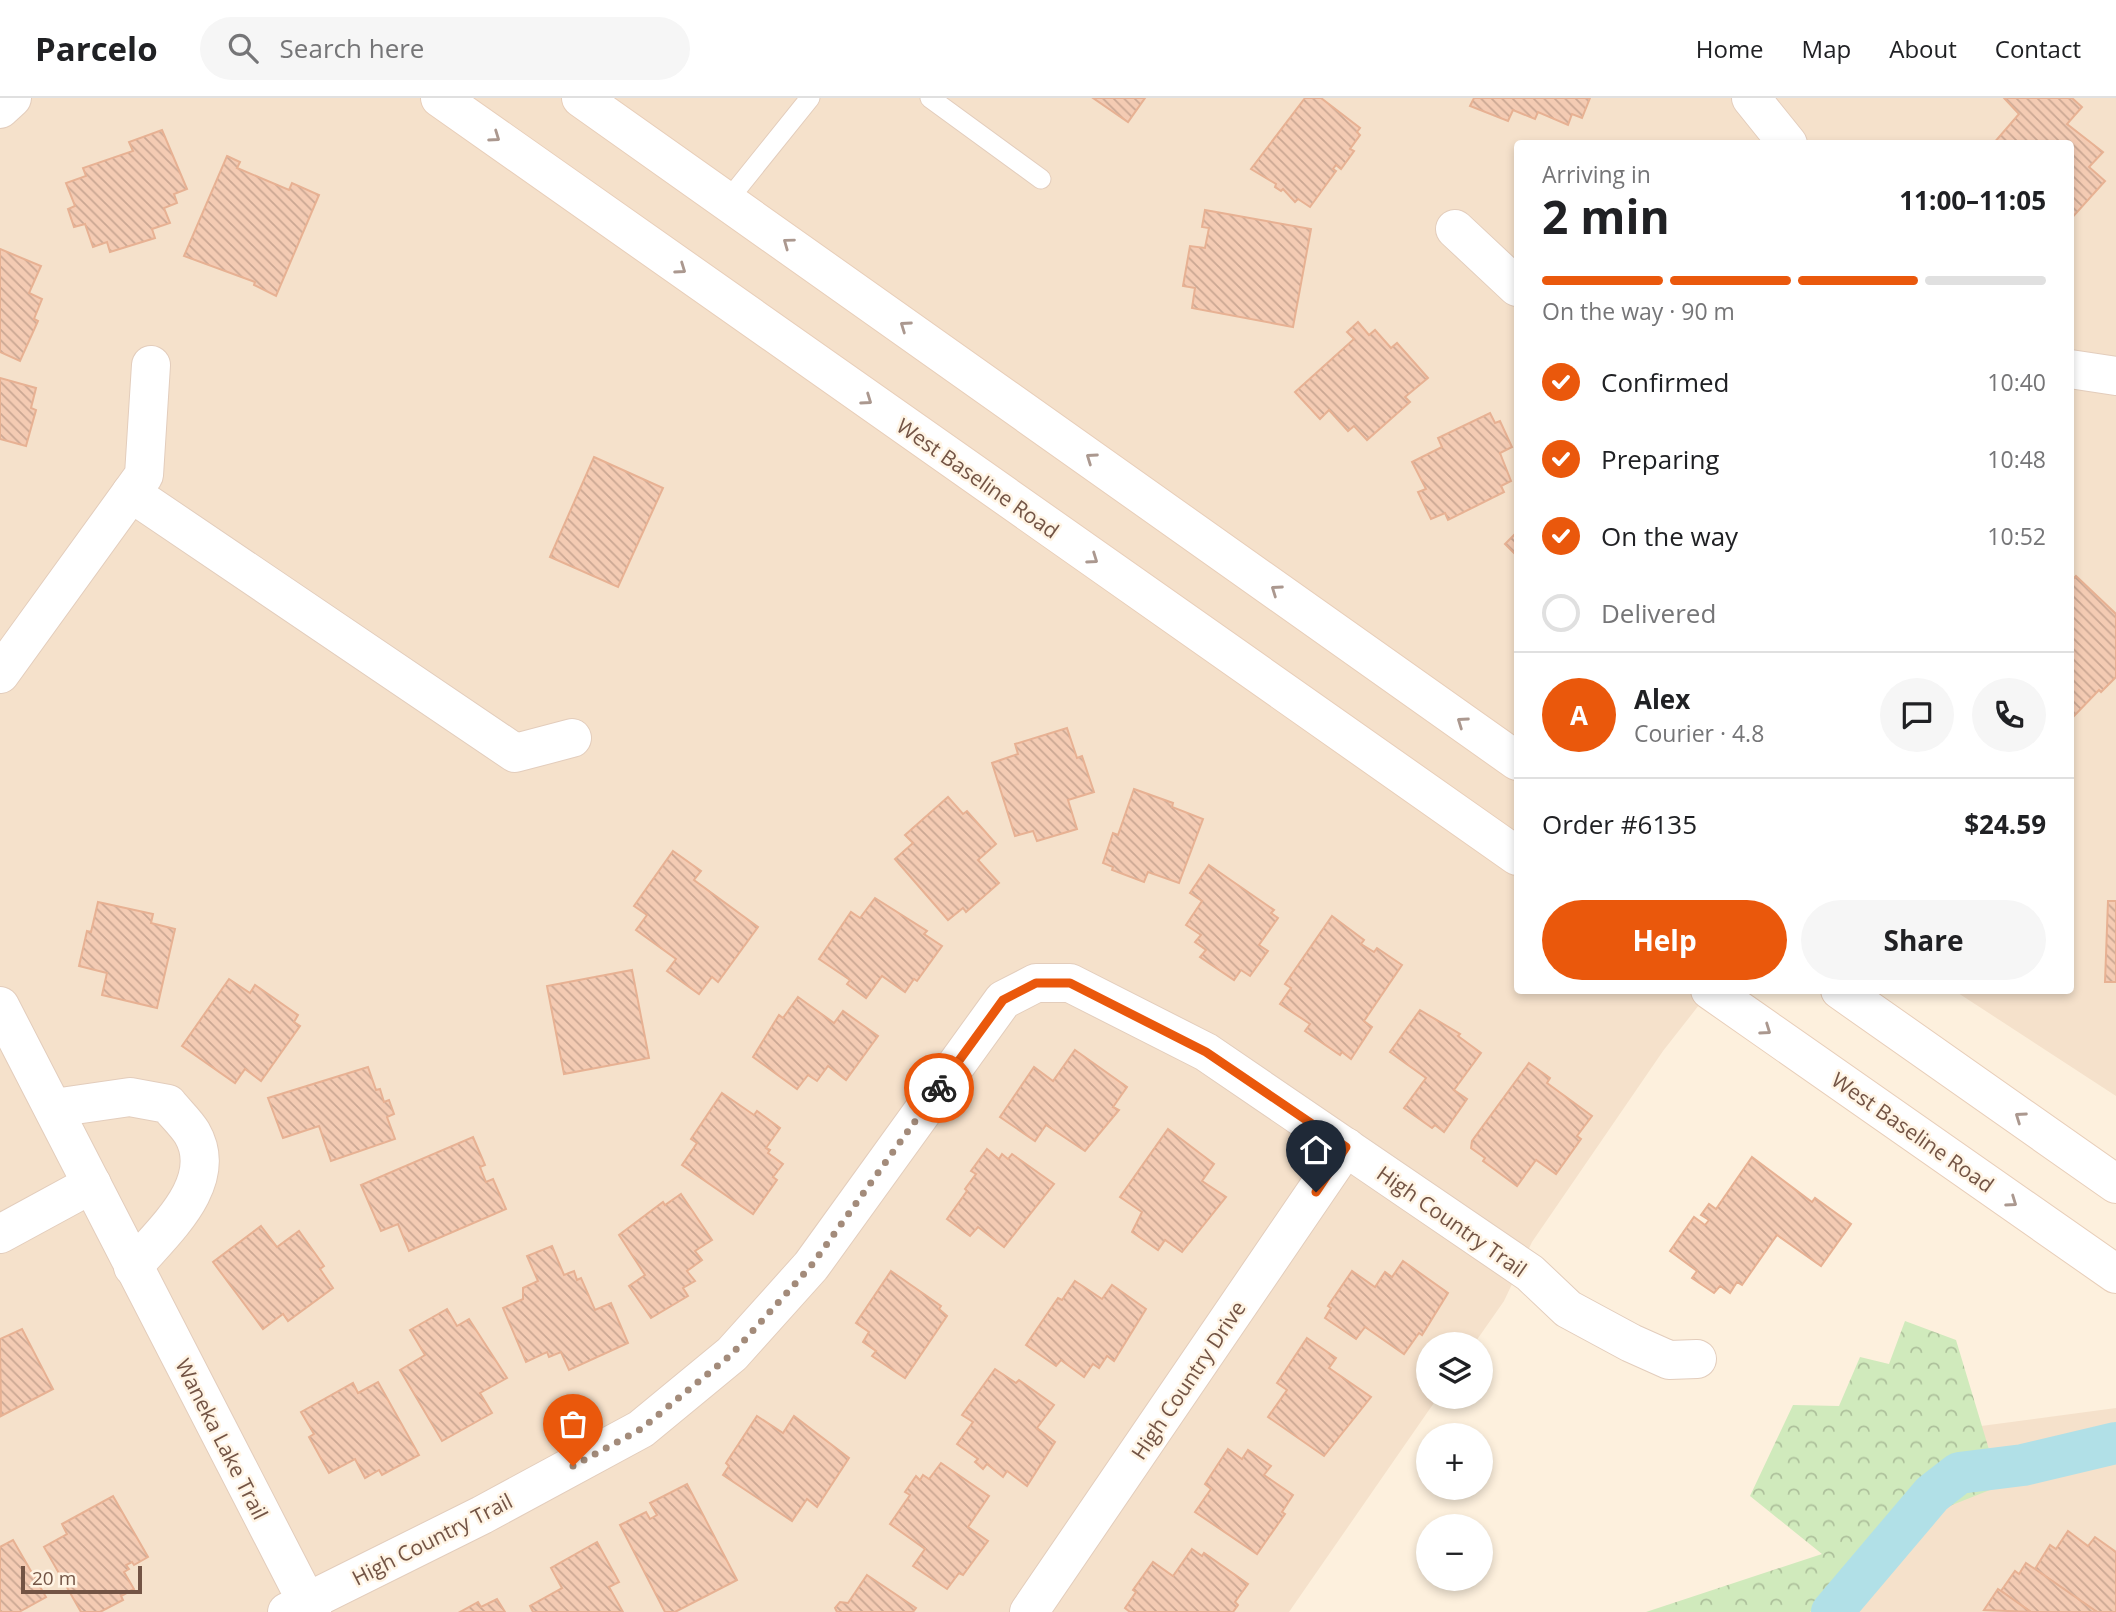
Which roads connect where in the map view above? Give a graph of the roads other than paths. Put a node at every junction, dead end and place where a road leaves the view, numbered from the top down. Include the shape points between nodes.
1 (12, 98) edge
2 (440, 98) edge
3 (581, 98) edge
4 (810, 98) edge
5 (930, 98) edge
6 (1751, 98) edge
7 (0, 109) edge
8 (1785, 140) edge
9 (1041, 179) dead end
10 (728, 200) junction
11 (1455, 229) dead end
12 (1514, 283) edge
13 (151, 365) dead end
14 (2074, 376) edge
15 (2116, 376) edge
16 (131, 493) junction
17 (0, 674) edge
18 (572, 738) dead end
19 (1514, 759) edge
20 (1514, 854) edge
21 (1716, 994) edge
22 (1846, 994) edge
23 (0, 1006) edge
24 (54, 1108) junction
25 (1346, 1147) junction
26 (92, 1184) junction
27 (2116, 1184) edge
28 (0, 1234) edge
29 (133, 1267) junction
30 (2116, 1274) edge
31 (1697, 1359) dead end
32 (302, 1608) edge
33 (1029, 1612) edge

1 - 7 street
2 -> 20 street, West Baseline Road
3 - 10 street
4 - 10 lane
5 - 9 lane
6 - 8 street
19 -> 10 street
11 - 12 street
13 - 16 street via 144,475
14 - 15 street
16 - 17 street
16 - 18 street via 515,753
21 -> 30 street, West Baseline Road
27 -> 22 street
23 - 24 street, Waneka Lake Trail
24 - 26 street, Waneka Lake Trail
24 - 29 street via 130,1097 168,1104 193,1135 200,1171 188,1202
25 - 31 street, High Country Trail via 1530,1273 1568,1309 1668,1360
25 - 32 street, High Country Trail via 1206,1052 1070,983 1036,983 1003,1000 811,1266 732,1354 641,1429
25 - 33 street, High Country Drive
26 - 28 street
26 - 29 street, Waneka Lake Trail
29 - 32 street, Waneka Lake Trail

